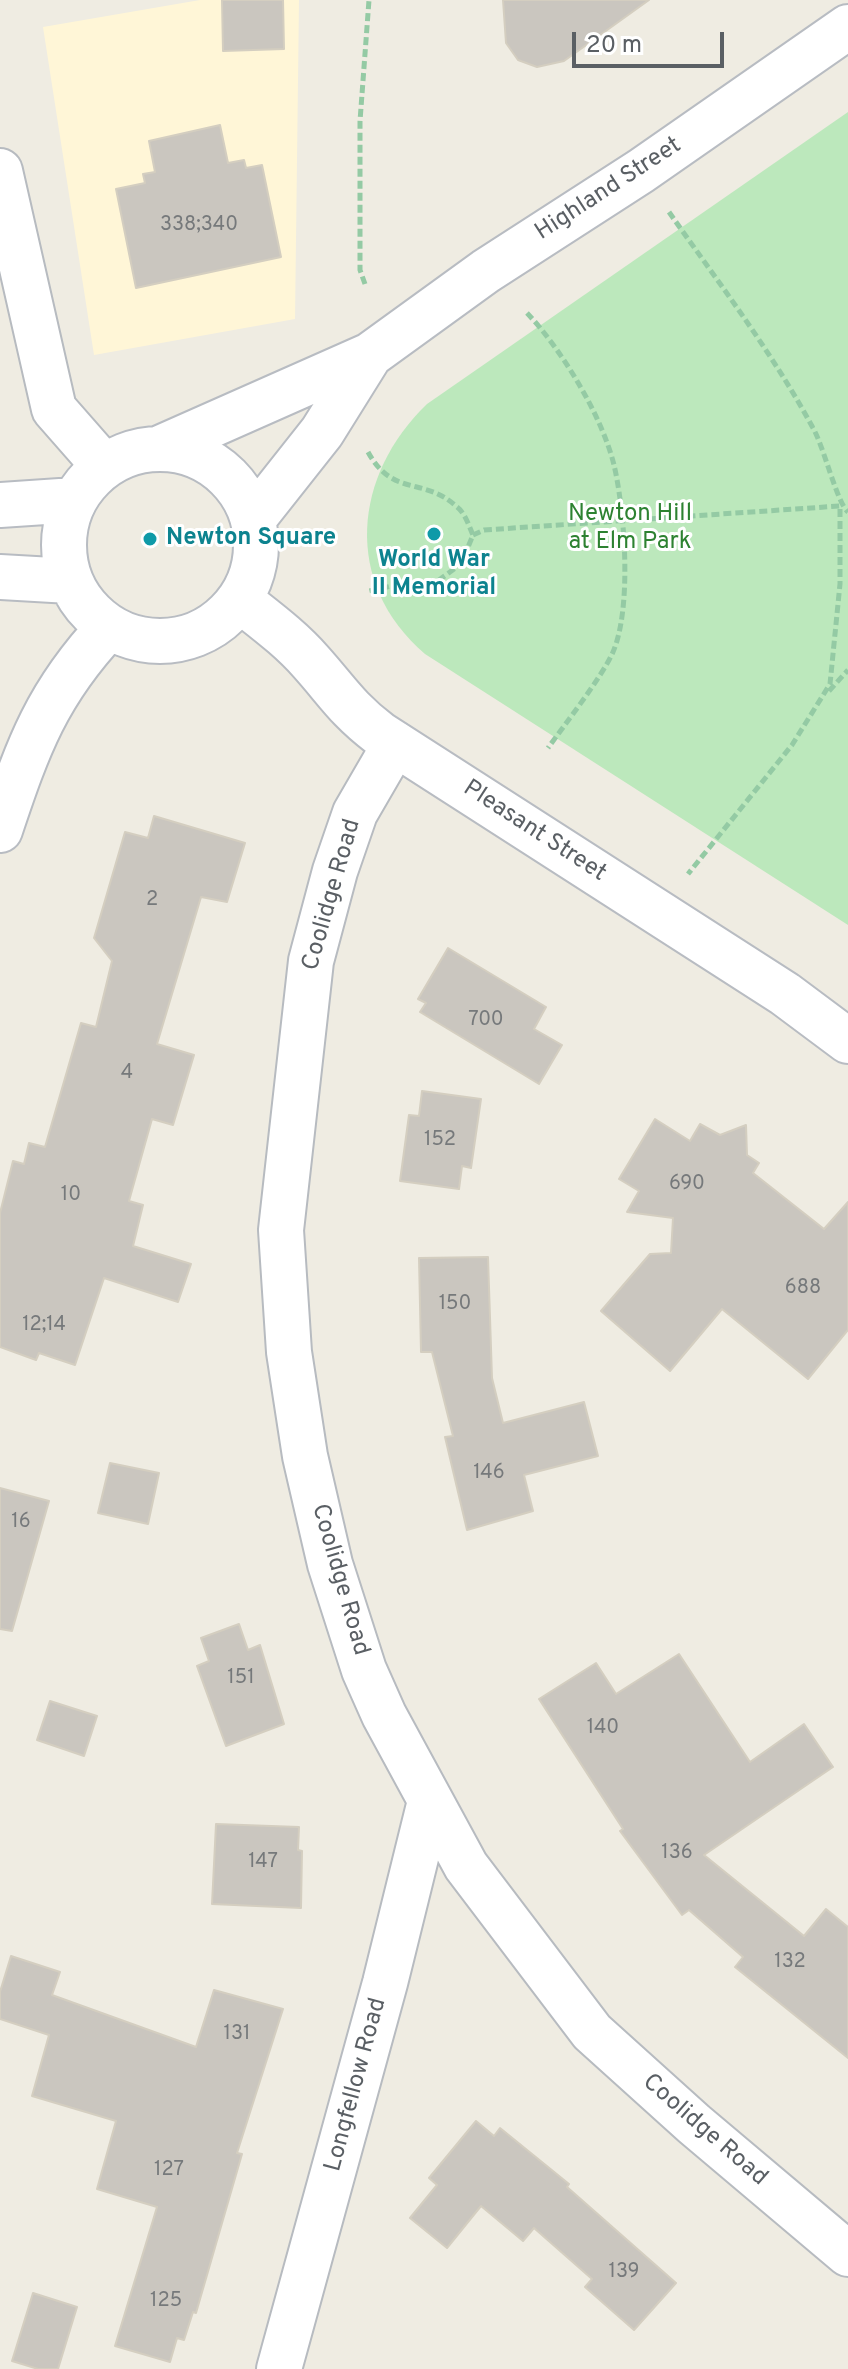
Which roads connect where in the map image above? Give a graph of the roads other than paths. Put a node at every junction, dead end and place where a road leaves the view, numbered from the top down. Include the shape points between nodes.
1 (848, 27) edge
2 (0, 171) edge
3 (370, 355) junction
4 (160, 448) junction
5 (104, 466) junction
6 (75, 500) junction
7 (0, 505) edge
8 (254, 518) junction
9 (0, 577) edge
10 (70, 581) junction
11 (240, 600) junction
12 (109, 627) junction
13 (395, 744) junction
14 (0, 830) edge
15 (848, 1041) edge
16 (430, 1801) junction
17 (848, 2254) edge
18 (279, 2369) edge

1 - 3 street, Highland Street
2 - 5 street via 54,409
3 - 4 street, Highland Street
3 - 8 street, Highland Street via 322,432
4 - 5 street via 130,453
4 - 8 street via 201,456 235,481
5 - 6 street
6 - 7 street
6 - 10 street via 65,526
8 - 11 street via 258,546 253,575
9 - 10 street
10 - 12 street via 86,607
11 - 12 street via 220,622 194,636 165,642 136,639
11 - 13 street, Pleasant Street via 312,662 350,711
12 - 14 street via 77,661 48,705 28,745
13 - 15 street, Pleasant Street via 785,994
13 - 16 street, Coolidge Road via 355,813 311,961 281,1230 305,1456 330,1564 364,1670
16 - 17 street, Coolidge Road via 466,1866 592,2032
16 - 18 street, Longfellow Road

